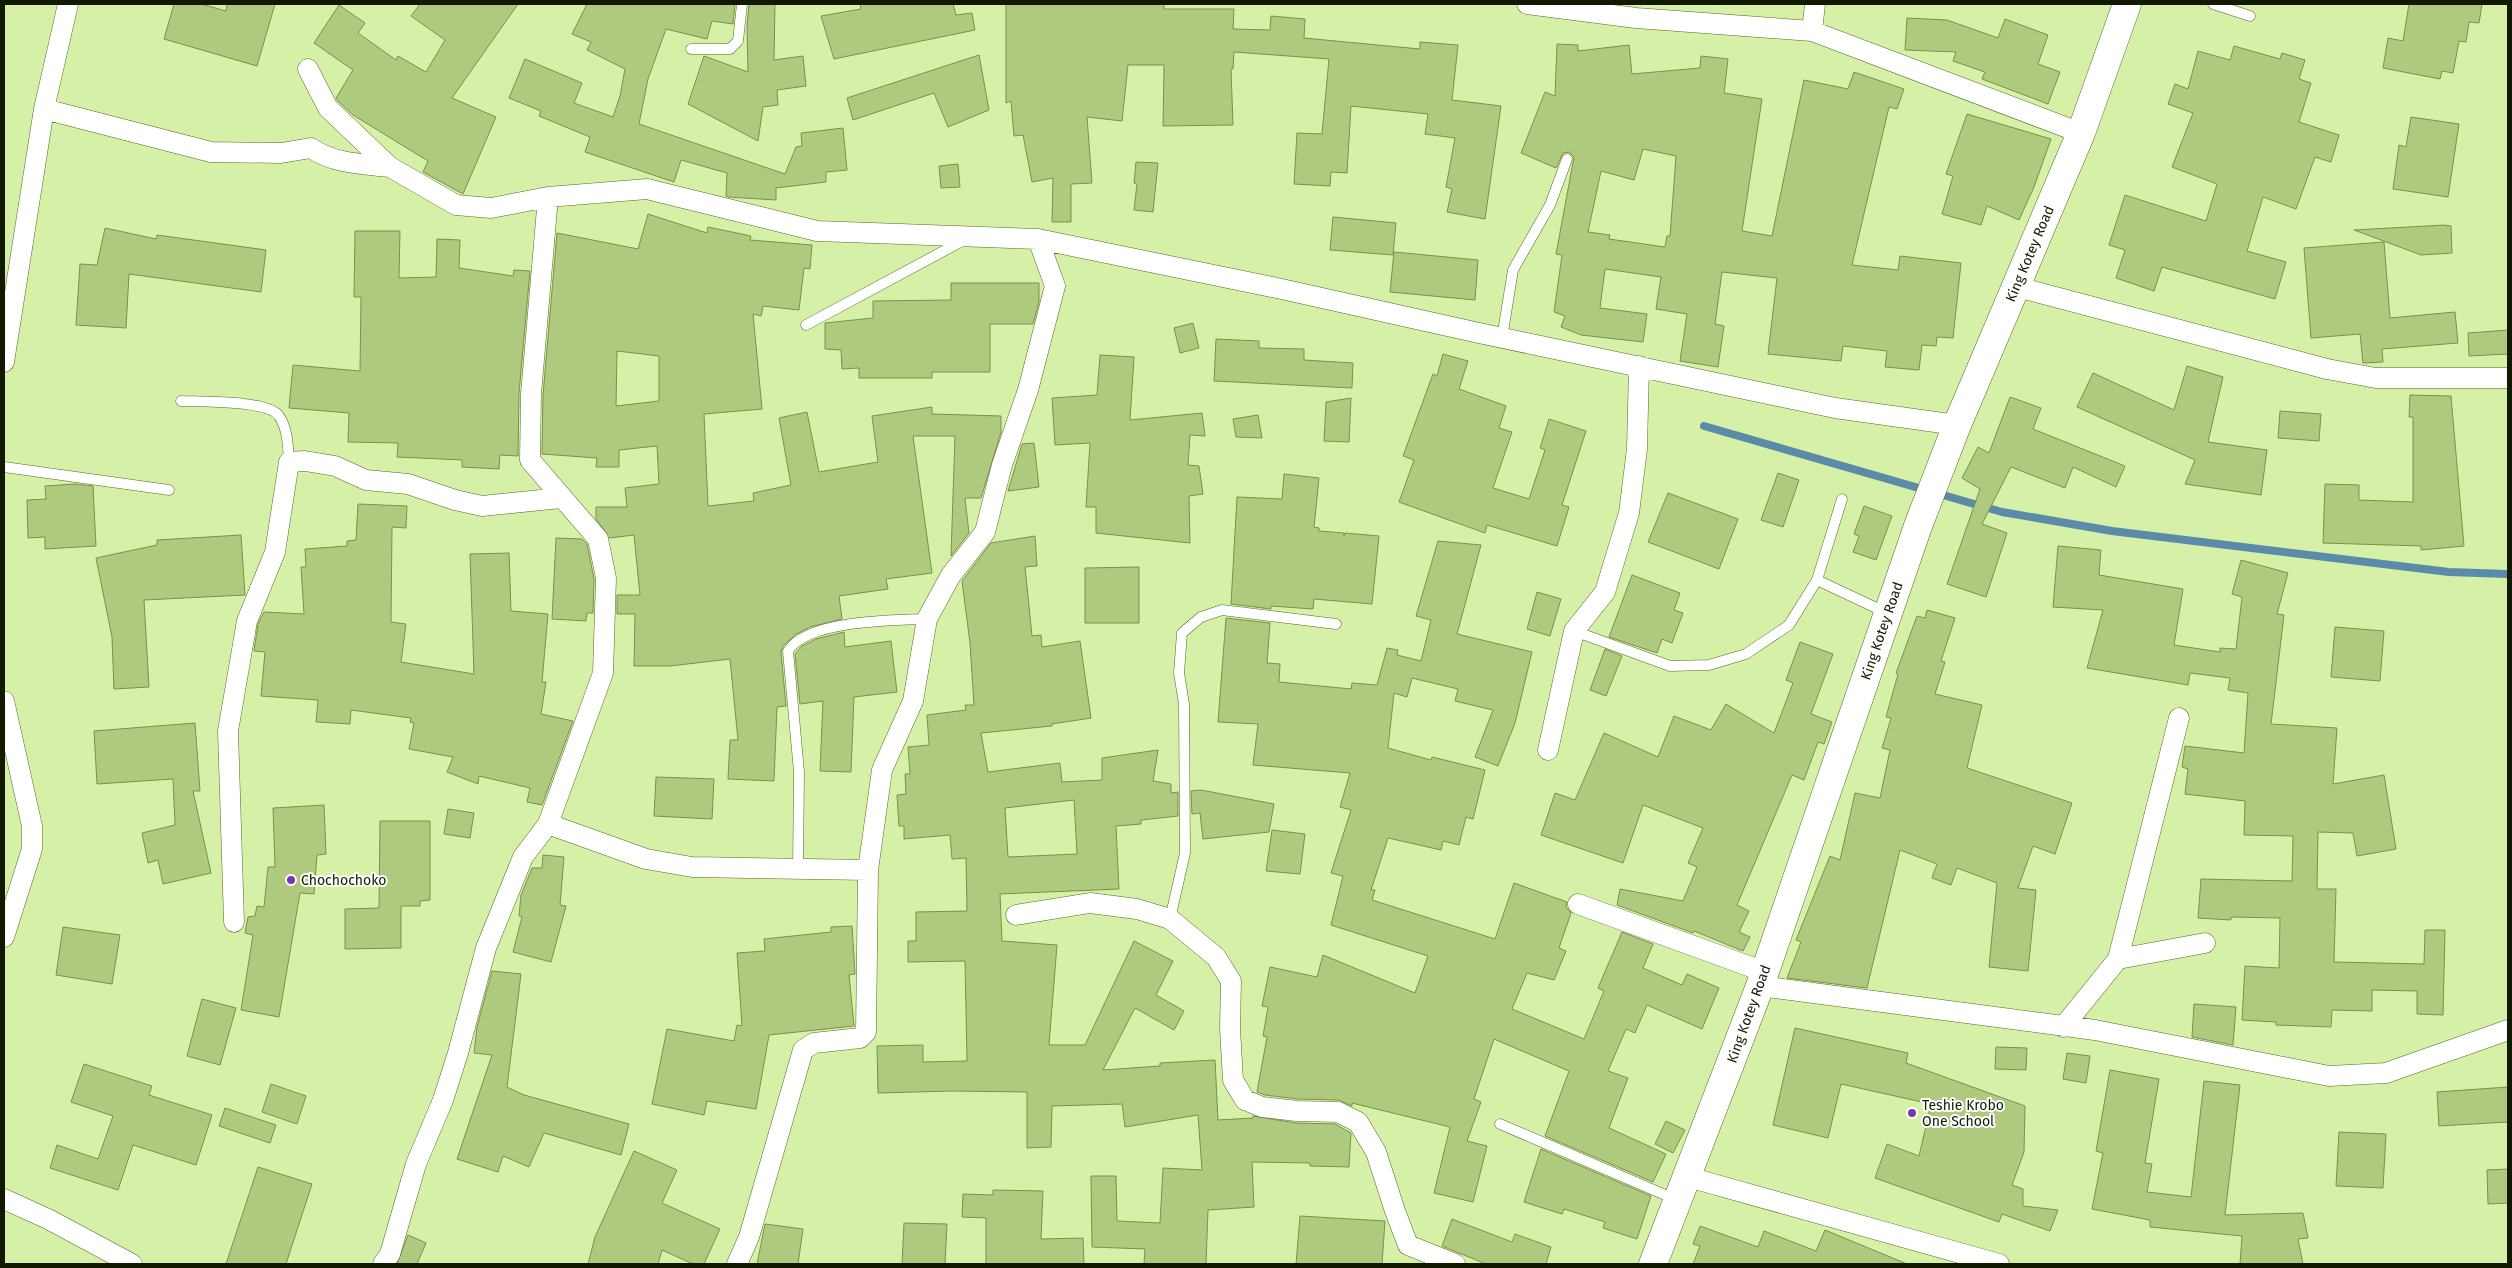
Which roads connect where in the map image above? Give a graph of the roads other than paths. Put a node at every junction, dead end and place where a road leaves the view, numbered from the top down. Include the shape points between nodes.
1 (68, 4) edge
2 (742, 4) edge
3 (1527, 4) edge
4 (1815, 4) edge
5 (2127, 4) edge
6 (2213, 4) edge
7 (2250, 16) dead end
8 (1812, 30) junction
9 (691, 49) dead end
10 (308, 69) dead end
11 (44, 109) junction
12 (2081, 133) junction
13 (1568, 159) dead end
14 (390, 167) junction
15 (548, 197) junction
16 (968, 238) junction
17 (1038, 239) junction
18 (2017, 287) junction
19 (806, 325) dead end
20 (1502, 338) junction
21 (4, 362) edge
22 (1639, 366) junction
23 (2508, 378) edge
24 (181, 401) dead end
25 (1957, 425) junction
26 (289, 462) junction
27 (4, 467) edge
28 (168, 490) dead end
29 (561, 498) junction
30 (1842, 499) dead end
31 (1817, 580) junction
32 (1888, 613) junction
33 (927, 619) junction
34 (1336, 624) dead end
35 (1574, 631) junction
36 (4, 701) edge
37 (2180, 718) dead end
38 (1548, 750) dead end
39 (548, 824) junction
40 (798, 868) junction
41 (868, 870) junction
42 (1578, 904) dead end
43 (1016, 915) dead end
44 (1170, 919) junction
45 (234, 922) dead end
46 (4, 937) edge
47 (2206, 943) dead end
48 (2118, 959) junction
49 (1762, 980) junction
50 (2063, 1027) junction
51 (2508, 1030) edge
52 (1500, 1124) dead end
53 (1683, 1189) junction
54 (4, 1199) edge
55 (132, 1264) edge
56 (383, 1264) edge
57 (737, 1264) edge
58 (1455, 1264) edge
59 (1653, 1264) edge
60 (1999, 1264) edge

1 - 11 street
2 - 9 lane via 738,41 730,49
3 - 8 street via 1636,18
4 - 8 street
5 - 12 street, King Kotey Road
6 - 7 lane
8 - 12 street
10 - 14 street via 328,108
11 - 14 street via 211,152 281,153 311,148 322,156 351,163
11 - 21 street
12 - 18 street, King Kotey Road
13 - 20 lane via 1550,204 1513,270
14 - 15 street via 456,205 491,208
15 - 16 street via 646,189 817,231
15 - 29 street via 531,394 530,460
16 - 17 street
16 - 19 lane
17 - 20 street
17 - 33 street via 1055,286 1028,390 1002,465 985,532 951,575
18 - 23 street via 2327,369 2376,378
18 - 25 street, King Kotey Road
20 - 22 street
22 - 25 street via 1834,408
22 - 35 street via 1637,448 1629,513 1605,592
24 - 26 lane via 271,409 279,415 287,436
25 - 32 street, King Kotey Road
26 - 29 street via 335,466 366,480 408,484 482,506
26 - 45 street via 275,552 247,621 228,731
27 - 28 lane
29 - 39 street via 598,539 606,578 603,673
30 - 31 lane
31 - 32 lane
31 - 35 lane via 1788,625 1746,654 1709,665 1670,666
32 - 49 street, King Kotey Road
33 - 40 lane via 829,628 793,642 788,651 800,772
33 - 41 street via 914,701 882,770
34 - 44 lane via 1222,610 1201,617 1182,633 1179,674 1184,704 1185,853
35 - 38 street
36 - 46 street via 32,826 32,849
37 - 48 street
39 - 40 street via 646,859 692,866
39 - 56 street via 523,857 489,939 443,1100 416,1164 390,1254
40 - 41 street
41 - 57 street via 866,1032 860,1038 814,1043 803,1050 749,1237
42 - 49 street
43 - 44 street via 1090,903 1138,909
44 - 58 street via 1216,957 1231,982 1233,1080 1245,1100 1262,1107 1297,1112 1338,1112 1358,1122 1376,1152 1408,1245
47 - 48 street
48 - 50 street
49 - 50 street
49 - 53 street, King Kotey Road
50 - 51 street via 2095,1030 2329,1076 2386,1073
52 - 53 lane
53 - 59 street, King Kotey Road
53 - 60 street
54 - 55 street

